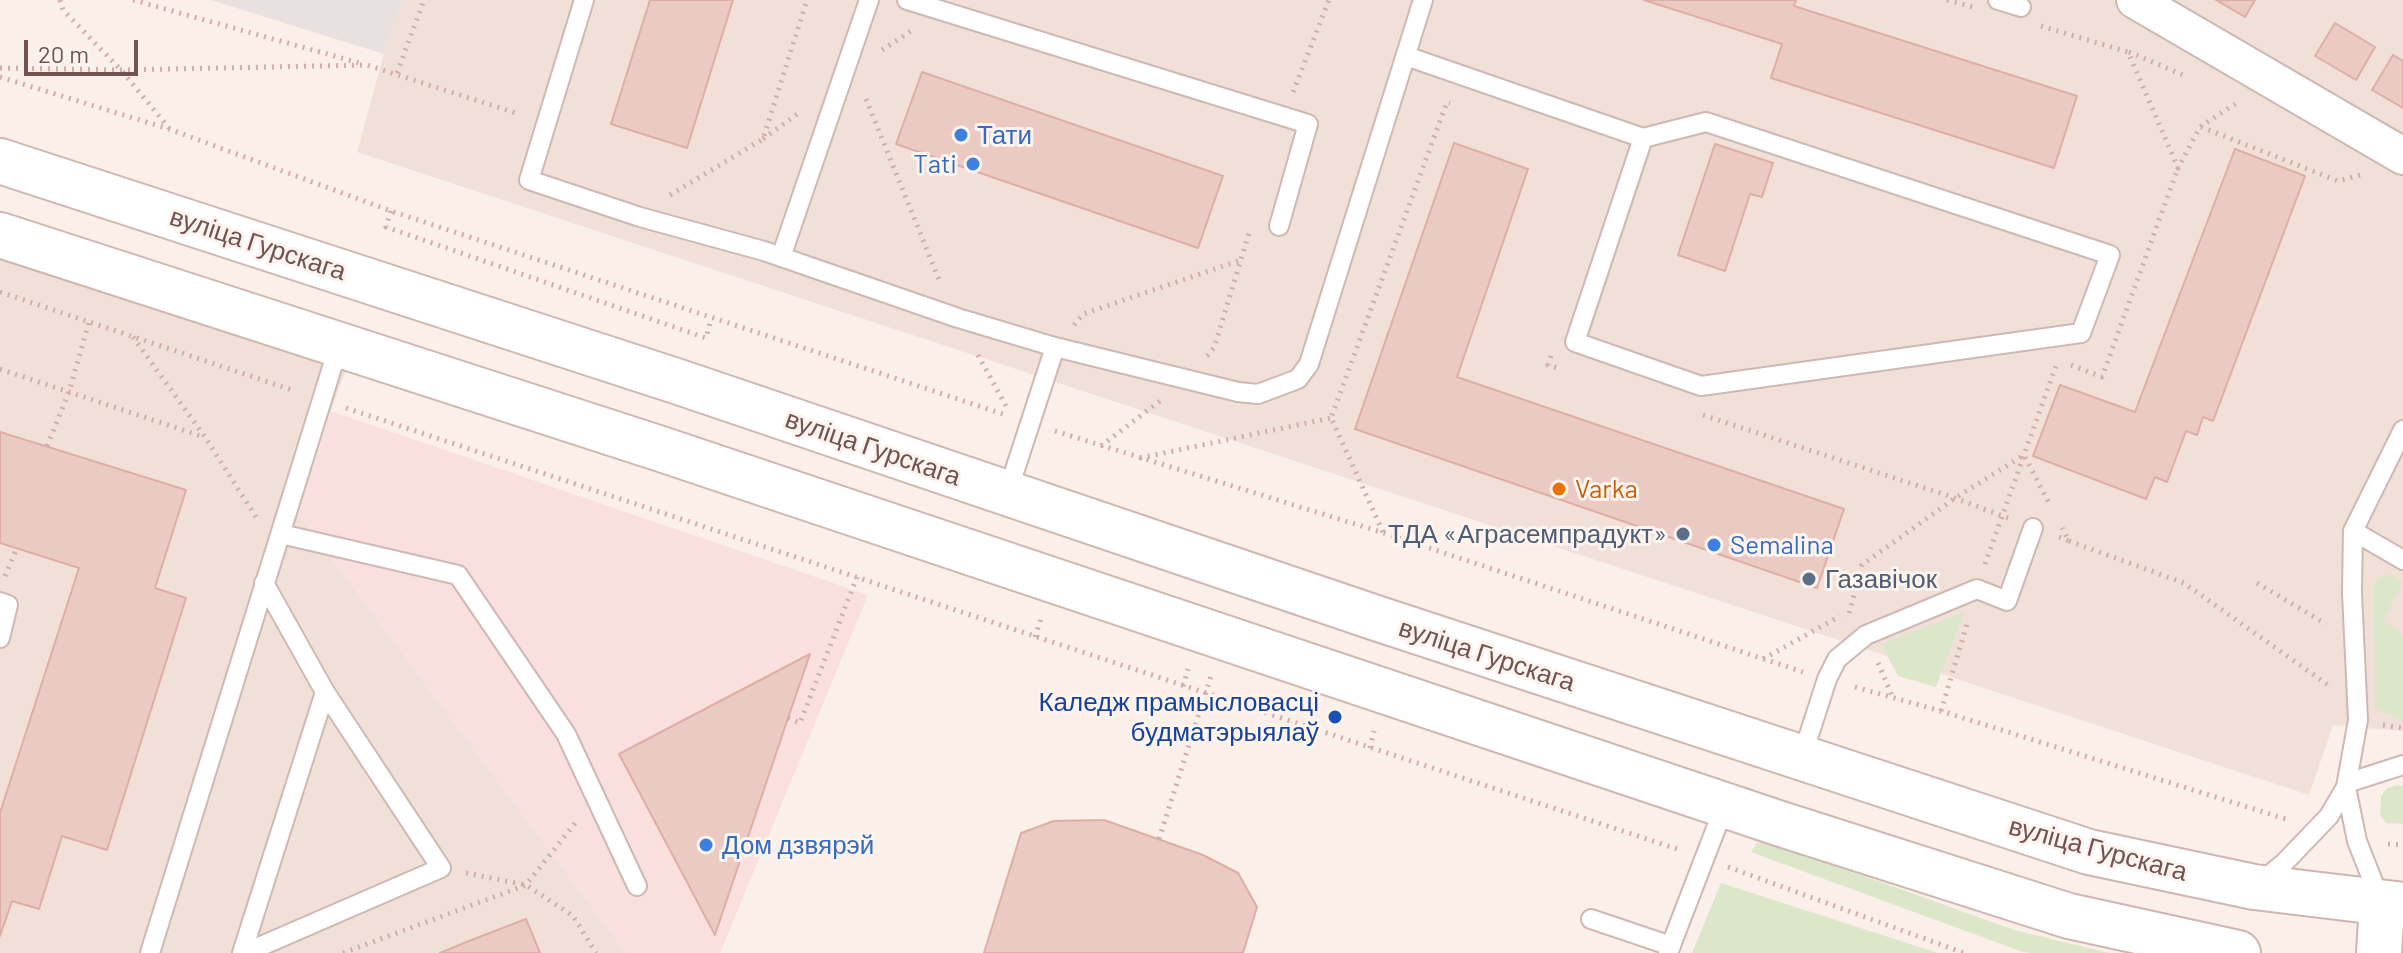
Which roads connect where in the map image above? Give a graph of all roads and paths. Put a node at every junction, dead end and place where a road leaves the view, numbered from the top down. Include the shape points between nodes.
1 (60, 0) edge
2 (133, 0) edge
3 (424, 0) edge
4 (584, 0) edge
5 (807, 0) edge
6 (869, 0) edge
7 (907, 0) edge
8 (1329, 0) edge
9 (1423, 0) edge
10 (1947, 0) edge
11 (1998, 0) edge
12 (2135, 0) edge
13 (2021, 7) dead end
14 (1976, 8) dead end
15 (922, 24) dead end
16 (2032, 24) dead end
17 (877, 54) dead end
18 (1406, 56) junction
19 (367, 65) junction
20 (0, 68) edge
21 (121, 70) junction
22 (397, 73) junction
23 (0, 77) edge
24 (2285, 88) junction
25 (865, 97) dead end
26 (1282, 116) junction
27 (548, 124) junction
28 (2200, 127) junction
29 (169, 129) junction
30 (1643, 138) junction
31 (2403, 156) edge
32 (0, 161) edge
33 (2178, 168) junction
34 (2364, 174) dead end
35 (391, 211) junction
36 (640, 217) junction
37 (1252, 223) dead end
38 (1279, 226) dead end
39 (0, 235) edge
40 (781, 257) junction
41 (1241, 260) junction
42 (361, 277) junction
43 (0, 292) edge
44 (958, 318) junction
45 (711, 319) junction
46 (89, 322) junction
47 (133, 336) junction
48 (340, 344) junction
49 (1055, 347) junction
50 (1214, 348) dead end
51 (0, 369) edge
52 (2102, 377) dead end
53 (69, 392) junction
54 (322, 400) junction
55 (1331, 418) dead end
56 (1031, 424) junction
57 (2403, 430) edge
58 (205, 437) junction
59 (47, 446) dead end
60 (1138, 458) junction
61 (1007, 494) junction
62 (1955, 498) junction
63 (262, 527) dead end
64 (2033, 528) junction
65 (2353, 531) junction
66 (281, 534) junction
67 (933, 540) junction
68 (2069, 541) junction
69 (17, 548) dead end
70 (2403, 560) edge
71 (857, 577) junction
72 (264, 583) junction
73 (2257, 583) dead end
74 (0, 588) edge
75 (0, 602) edge
76 (1848, 612) junction
77 (1042, 617) dead end
78 (2334, 628) dead end
79 (1866, 635) junction
80 (1035, 637) junction
81 (0, 638) edge
82 (1763, 659) junction
83 (1795, 669) dead end
84 (1211, 675) dead end
85 (1848, 686) dead end
86 (2336, 691) dead end
87 (325, 692) junction
88 (1206, 694) junction
89 (1893, 698) junction
90 (788, 718) dead end
91 (1745, 741) junction
92 (1801, 760) junction
93 (2403, 765) edge
94 (2346, 785) junction
95 (597, 796) junction
96 (1725, 805) junction
97 (2296, 823) dead end
98 (1781, 824) junction
99 (1159, 839) dead end
100 (1706, 859) junction
101 (441, 868) junction
102 (526, 885) junction
103 (637, 886) dead end
104 (2254, 887) junction
105 (2392, 905) edge
106 (1591, 919) dead end
107 (1670, 950) edge
108 (150, 953) edge
109 (244, 953) edge
110 (343, 953) edge
111 (596, 953) edge
112 (1964, 953) edge
113 (2238, 953) edge
114 (2379, 953) edge

1 - 21 path via 63,10
2 - 19 path
3 - 22 path
4 - 27 lane
5 - 36 path via 763,139
6 - 40 lane
7 - 26 lane
8 - 26 path
9 - 18 lane
10 - 14 path
11 - 13 lane
12 - 24 street
15 - 17 path
16 - 33 path via 2128,52
18 - 30 lane
18 - 49 lane via 1309,364 1298,379 1258,394 1238,392
19 - 21 path
19 - 22 path
20 - 21 path
21 - 29 path
22 - 27 path
23 - 29 path
24 - 28 path via 2242,99
24 - 31 street
25 - 44 path
26 - 38 lane via 1308,124
27 - 36 lane via 529,180
28 - 33 path
28 - 34 path via 2338,181
29 - 35 path
30 - 30 lane via 1575,342 1701,386 2081,333 2110,255 1706,122
32 - 42 main road, вуліца Гурскага
33 - 52 path
35 - 45 path
35 - 45 path via 386,227 706,338
36 - 40 lane
37 - 41 path
39 - 48 main road
40 - 44 lane
41 - 49 path via 1083,314
41 - 50 path
42 - 48 main road
42 - 61 main road, вуліца Гурскага
43 - 46 path
44 - 45 path via 1012,417
44 - 49 lane
46 - 47 path
46 - 53 path
47 - 54 path
47 - 58 path
48 - 54 lane
48 - 67 main road
49 - 56 lane
51 - 53 path
53 - 58 path
53 - 59 path
54 - 66 lane
54 - 71 path
55 - 60 path
56 - 60 path
56 - 61 lane
57 - 65 lane
58 - 63 path
60 - 82 path
61 - 67 main road via 965,530
61 - 91 main road, вуліца Гурскага
62 - 64 path
62 - 68 path via 2024,455
62 - 76 path via 1862,565
64 - 68 path
64 - 79 lane via 2007,601 1977,589
65 - 70 lane
65 - 94 lane via 2358,720
66 - 72 lane
66 - 95 lane via 458,575 566,734
67 - 96 main road
68 - 86 path via 2184,583
69 - 74 path
71 - 80 path
71 - 90 path via 800,723
72 - 87 lane
72 - 108 lane
73 - 78 path
75 - 81 lane via 8,605
76 - 79 path
76 - 82 path
77 - 80 path
79 - 89 path
79 - 92 lane via 1837,659
80 - 88 path
82 - 83 path
84 - 88 path
85 - 89 path
87 - 101 lane
87 - 109 lane
88 - 99 path
88 - 100 path
89 - 97 path
91 - 92 main road, вуліца Гурскага
91 - 96 main road
92 - 98 main road
92 - 104 main road, вуліца Гурскага via 2089,852
93 - 94 lane
94 - 104 lane via 2329,816
94 - 105 lane via 2357,841
95 - 102 path
95 - 103 lane
96 - 98 main road
96 - 100 lane
98 - 113 main road via 2069,916
100 - 107 lane
100 - 112 path
101 - 102 path
101 - 109 lane
102 - 110 path
102 - 111 path via 573,916
104 - 105 main road, вуліца Гурскага
105 - 114 main road
106 - 107 lane

